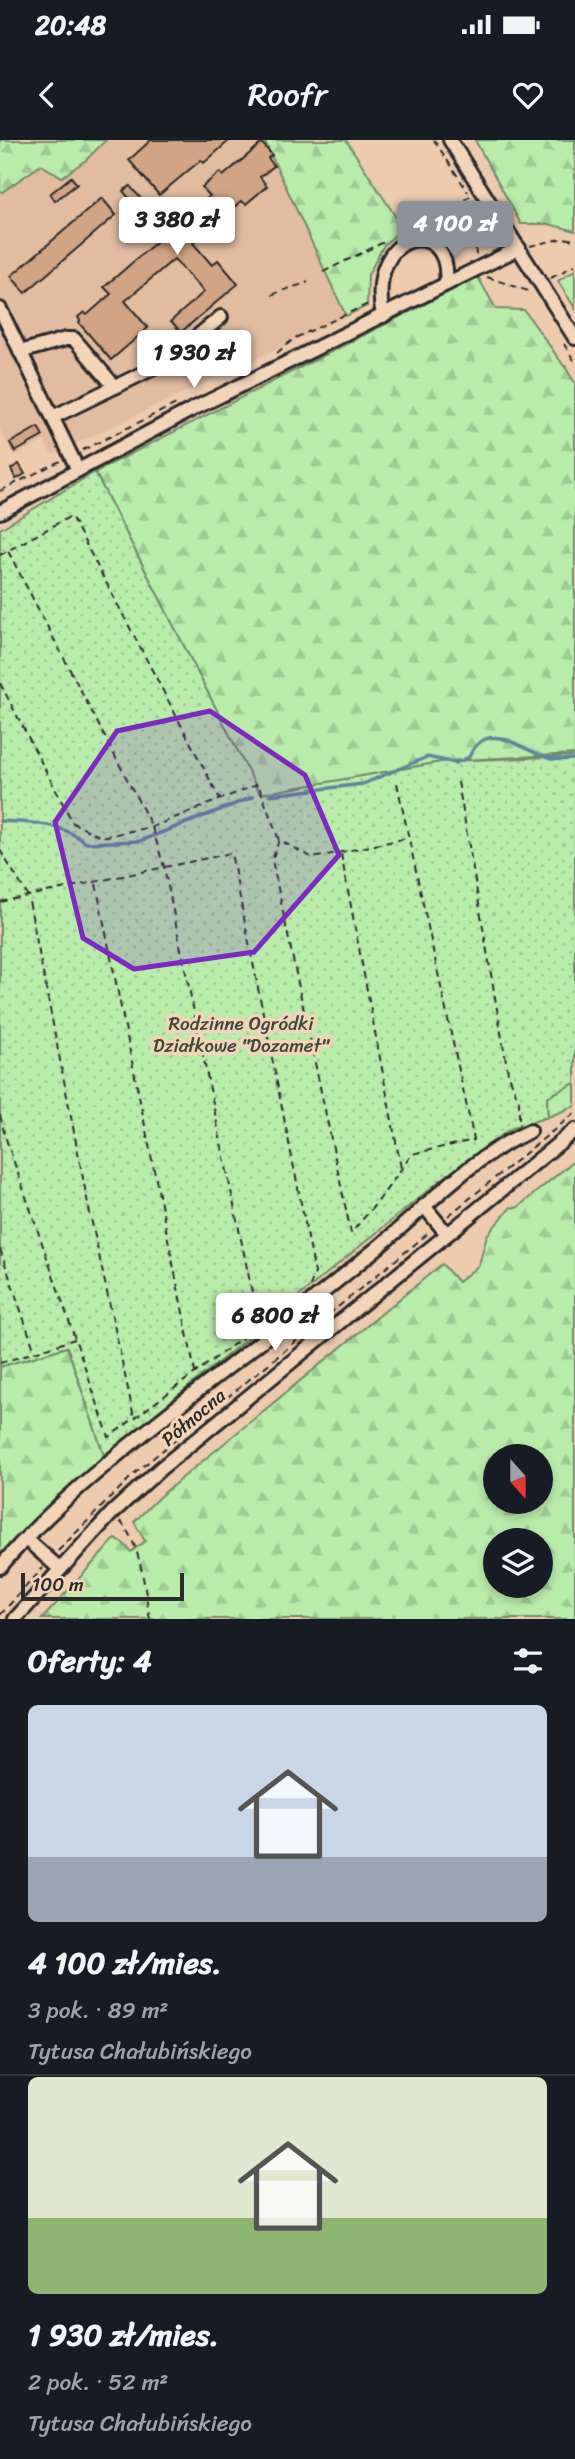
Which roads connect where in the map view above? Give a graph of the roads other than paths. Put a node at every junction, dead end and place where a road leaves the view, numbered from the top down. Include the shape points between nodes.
1 (450, 140) edge
2 (519, 248) junction
3 (446, 284) junction
4 (382, 309) junction
5 (1, 312) edge
6 (221, 317) dead end
7 (575, 338) edge
8 (20, 352) junction
9 (115, 387) junction
10 (53, 416) junction
11 (78, 470) junction
12 (0, 512) edge
13 (575, 1130) edge
14 (524, 1134) road end
15 (424, 1206) junction
16 (447, 1234) junction
17 (26, 1539) junction
18 (0, 1567) edge
19 (60, 1569) junction
20 (15, 1619) edge

1 - 2 street
2 - 3 street
2 - 7 street
3 - 4 street
3 - 4 street via 446,269 436,246 409,240 387,260 379,295
4 - 11 street
5 - 8 street
6 - 9 street via 166,362
8 - 9 street via 74,339
8 - 10 street
9 - 10 street via 78,399
10 - 11 street
11 - 12 street
13 - 16 street, Północna
14 - 15 street via 453,1179
15 - 16 street
15 - 17 street via 373,1252 116,1455
16 - 19 street, Północna via 160,1469
17 - 18 street
17 - 19 street
19 - 20 street, Północna

